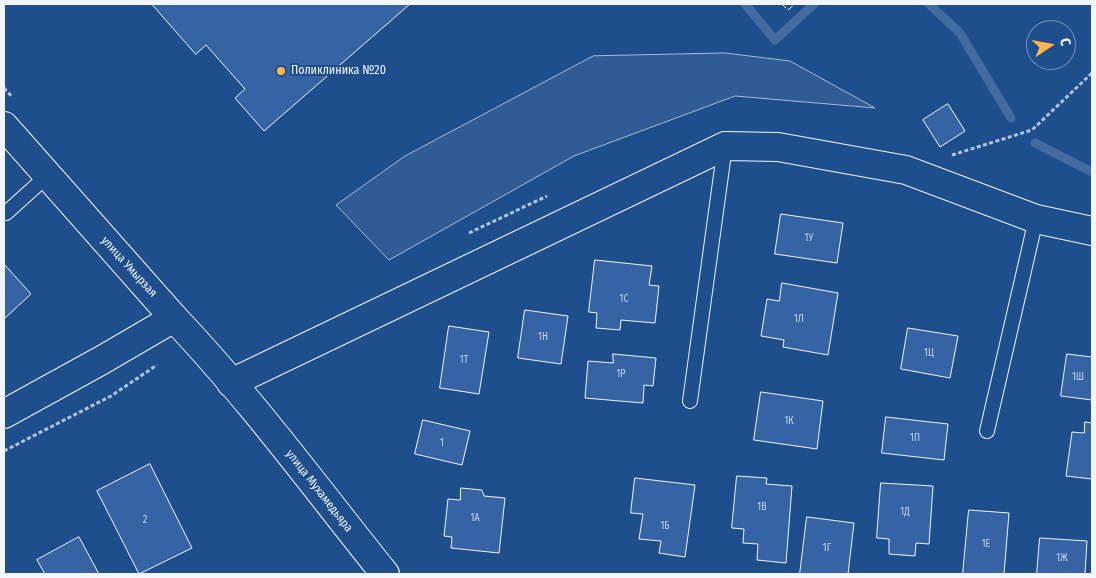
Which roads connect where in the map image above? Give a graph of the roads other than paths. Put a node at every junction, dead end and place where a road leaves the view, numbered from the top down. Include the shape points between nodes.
1 (6, 135) edge
2 (725, 146) junction
3 (48, 176) junction
4 (6, 213) dead end
5 (1036, 220) junction
6 (1092, 231) edge
7 (174, 318) junction
8 (231, 383) junction
9 (690, 401) dead end
10 (254, 408) joint
11 (4, 414) edge
12 (987, 431) dead end
13 (385, 574) edge

1 - 3 street, улица Умырзая
2 - 5 street via 778,147 906,170
2 - 8 street
2 - 9 lane
3 - 4 lane
3 - 7 street, улица Умырзая
5 - 6 street
5 - 12 lane
7 - 8 street, улица Умырзая
7 - 11 street
8 - 10 street, улица Умырзая
10 - 13 street, улица Мухамедьяра

